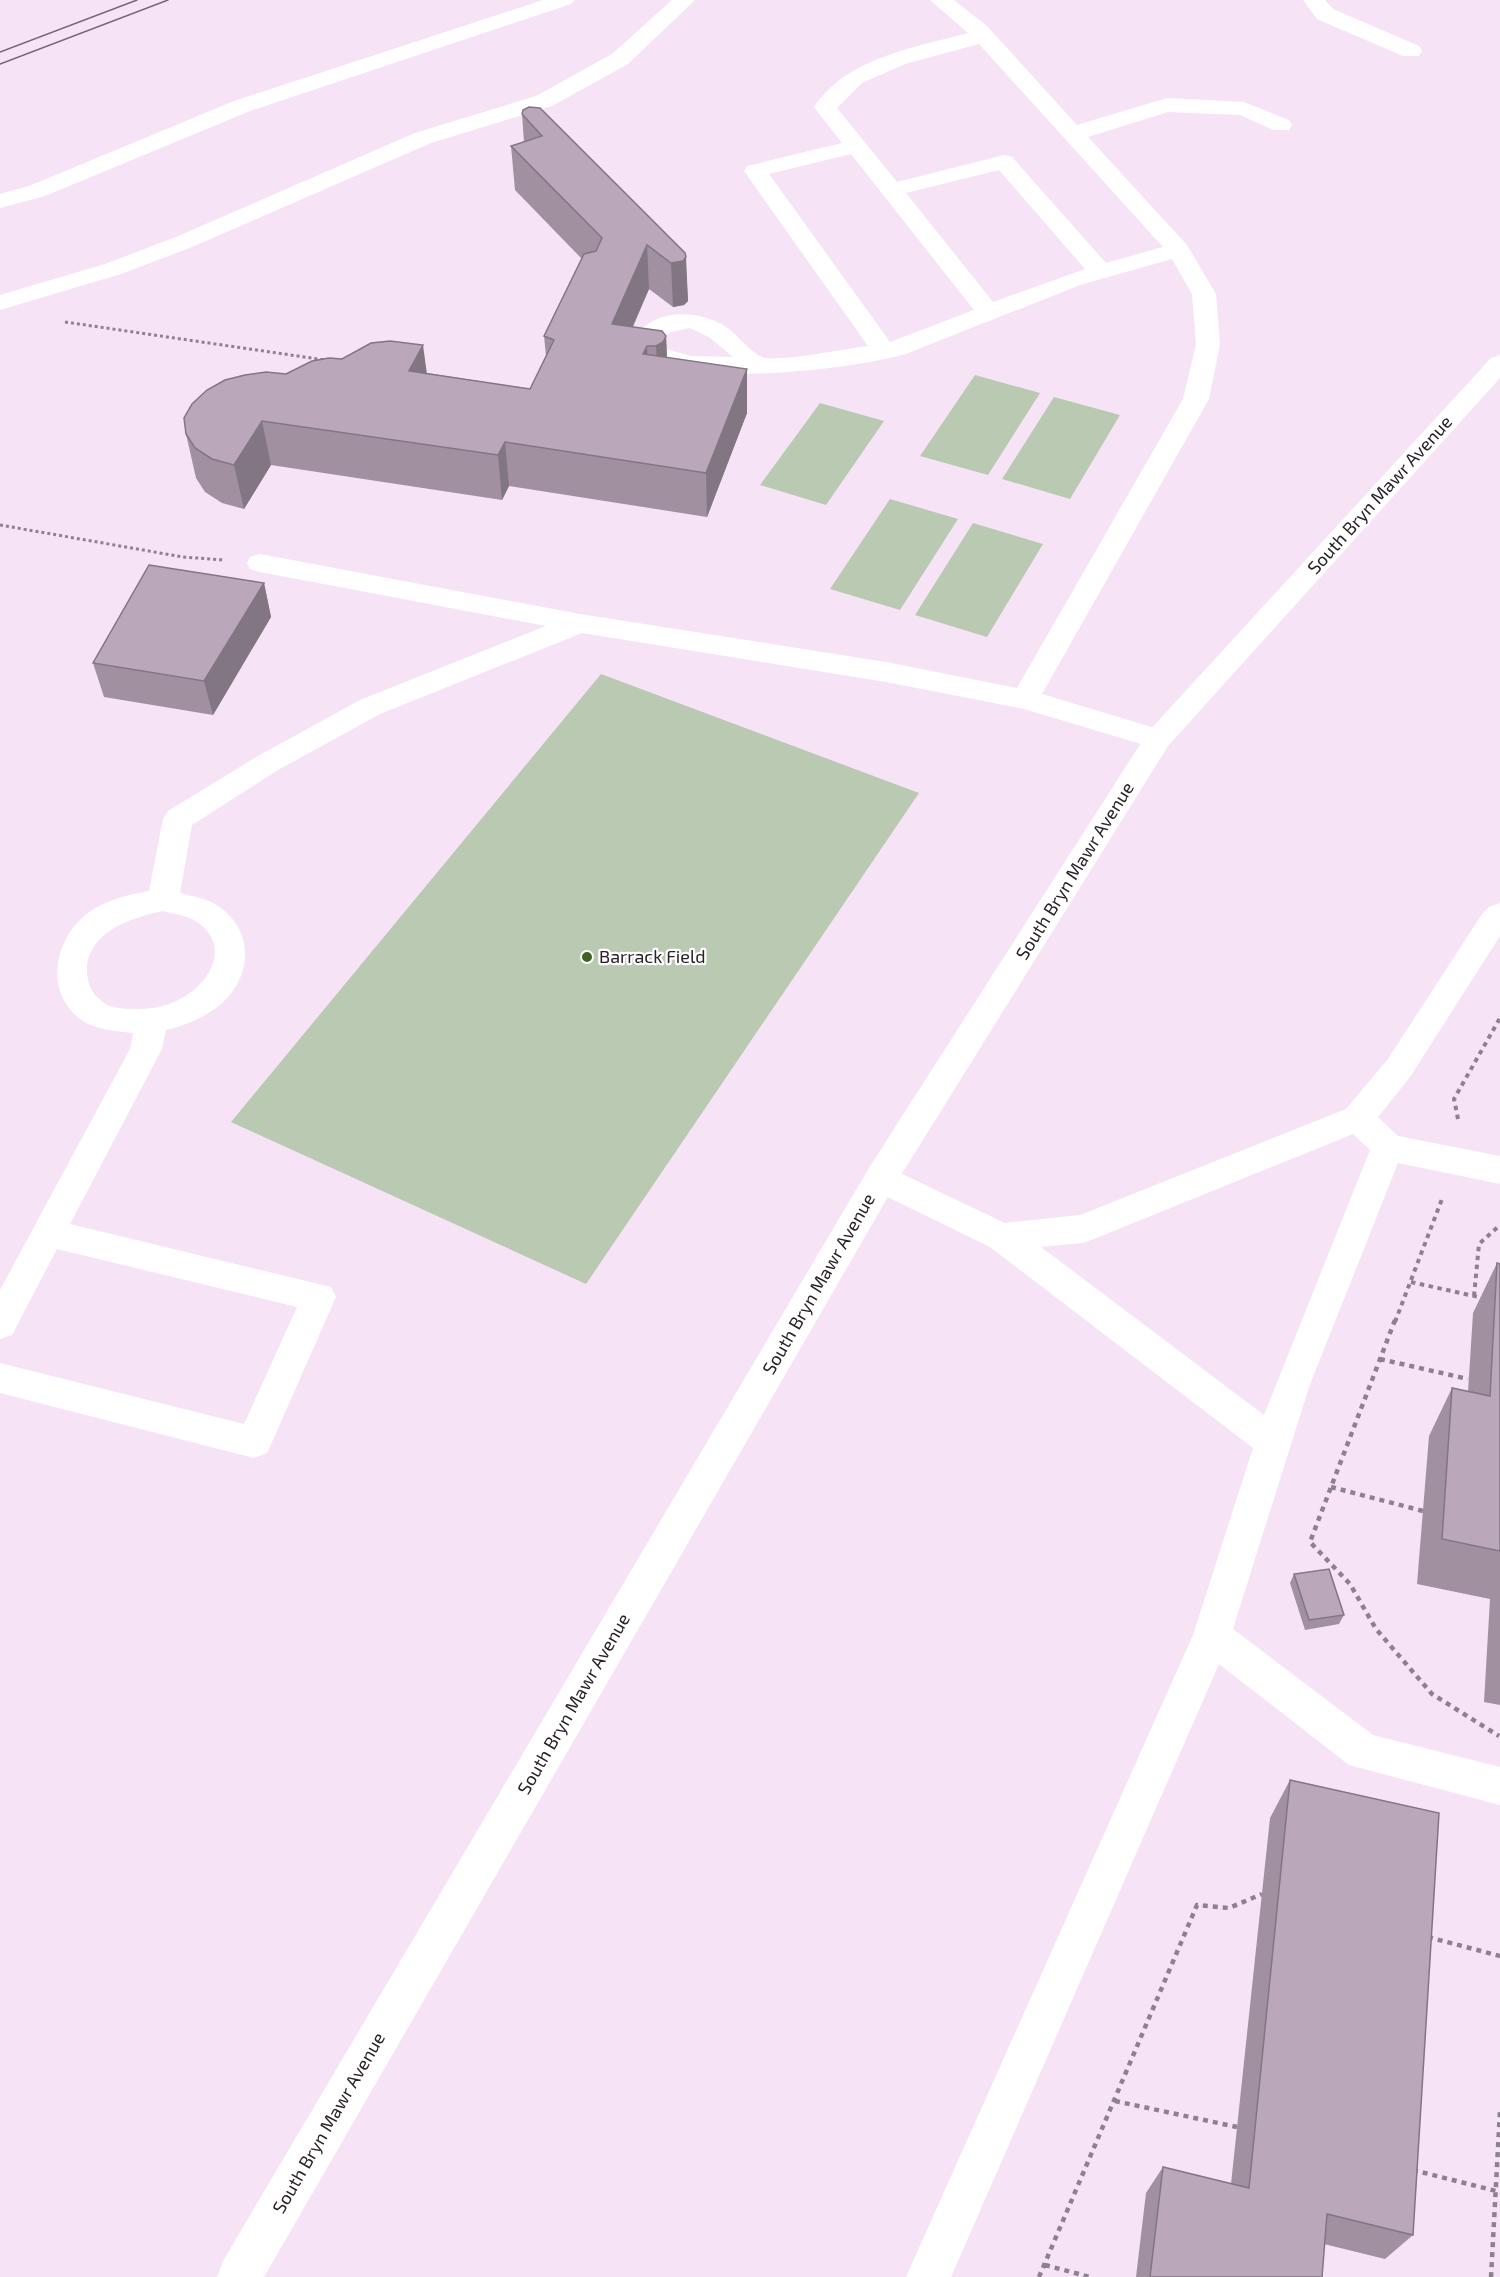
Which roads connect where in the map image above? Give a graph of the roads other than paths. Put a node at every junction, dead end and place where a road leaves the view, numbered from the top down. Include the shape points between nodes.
1 (564, 0) edge
2 (684, 0) edge
3 (941, 0) edge
4 (1314, 0) edge
5 (982, 36) junction
6 (1411, 51) dead end
7 (1281, 125) dead end
8 (1072, 134) junction
9 (856, 146) junction
10 (891, 190) junction
11 (0, 201) edge
12 (1179, 250) junction
13 (1101, 272) junction
14 (0, 303) edge
15 (990, 314) junction
16 (884, 351) junction
17 (1500, 363) edge
18 (756, 365) dead end
19 (260, 563) road end
20 (580, 623) junction
21 (1025, 699) junction
22 (1158, 739) junction
23 (164, 900) junction
24 (1500, 915) edge
25 (151, 1023) junction
26 (1358, 1118) junction
27 (1388, 1147) junction
28 (1500, 1170) edge
29 (881, 1178) junction
30 (49, 1233) junction
31 (1002, 1237) junction
32 (0, 1324) edge
33 (0, 1378) edge
34 (1273, 1442) junction
35 (1212, 1636) junction
36 (1500, 1786) edge
37 (239, 2277) edge
38 (928, 2277) edge

1 - 11 main road via 242,106 37,191
2 - 14 main road via 620,59 544,101 423,138 113,269
3 - 5 main road
4 - 6 main road via 1325,14
5 - 8 main road
5 - 9 main road via 897,59 854,78 825,107
7 - 8 main road via 1244,108 1167,105
8 - 12 main road
9 - 10 main road
9 - 16 main road via 755,171
10 - 13 main road via 1005,162
10 - 15 main road
12 - 13 main road
12 - 21 main road via 1204,294 1208,344 1196,399
13 - 15 main road
15 - 16 main road
16 - 18 main road via 785,365
17 - 22 main road, South Bryn Mawr Avenue
19 - 20 main road
20 - 21 main road via 886,672
20 - 23 main road via 370,707 268,763 178,819
21 - 22 main road
22 - 29 main road, South Bryn Mawr Avenue
23 - 25 main road via 189,903 210,913 225,928 232,946 231,966 220,986 202,1003 178,1016
23 - 25 main road via 112,913 92,927 77,946 70,966 72,985 82,1003 101,1016
24 - 26 main road via 1399,1068
25 - 30 main road via 146,1049
26 - 27 main road
26 - 31 main road via 1082,1229
27 - 28 main road
27 - 34 main road via 1291,1387
29 - 31 main road
29 - 37 main road, South Bryn Mawr Avenue
30 - 32 main road
30 - 33 main road via 319,1297 254,1442
31 - 34 main road
34 - 35 main road
35 - 36 main road via 1363,1752
35 - 38 main road

